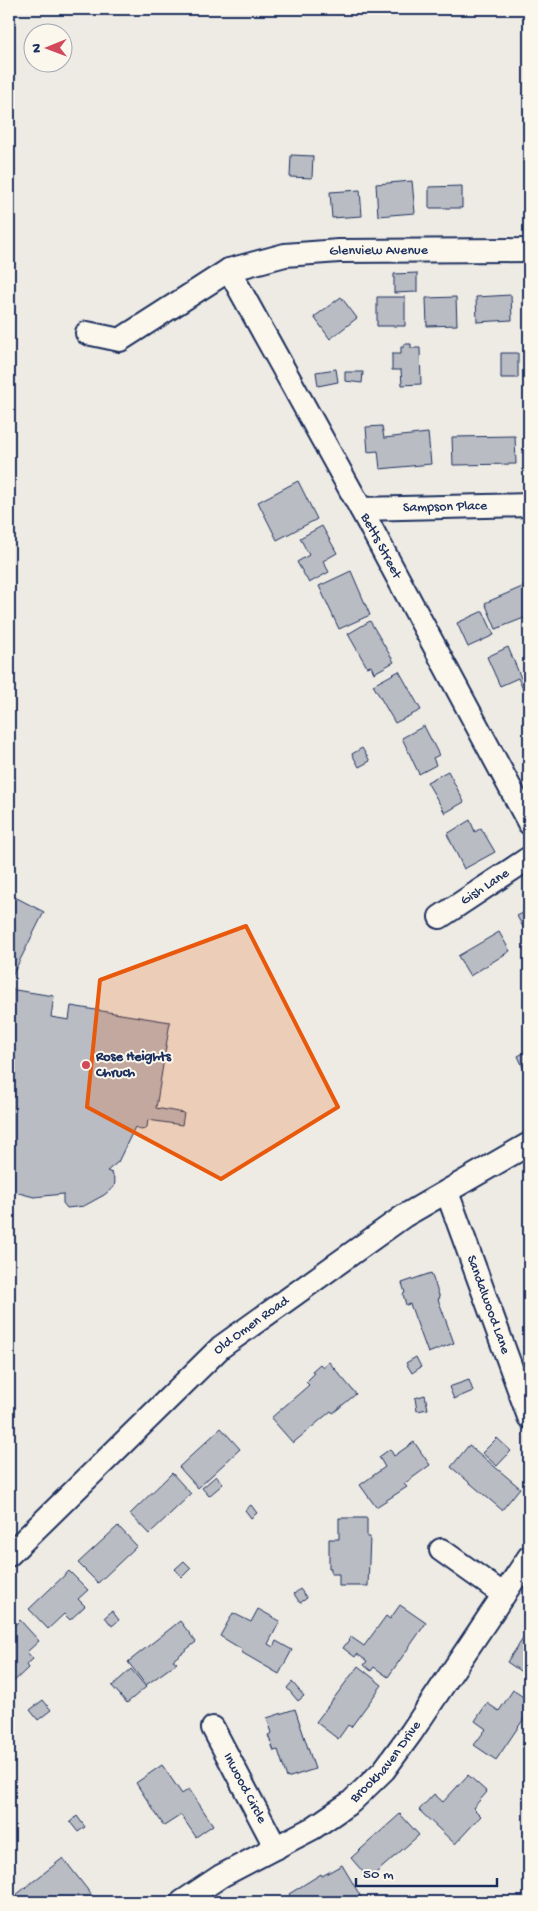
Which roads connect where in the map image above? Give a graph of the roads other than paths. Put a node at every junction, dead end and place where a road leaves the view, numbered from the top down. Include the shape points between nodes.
1 (529, 250) edge
2 (229, 270) junction
3 (87, 333) dead end
4 (529, 504) edge
5 (361, 509) junction
6 (529, 823) edge
7 (529, 858) edge
8 (440, 917) dead end
9 (529, 1144) edge
10 (446, 1192) junction
11 (529, 1417) edge
12 (441, 1550) dead end
13 (9, 1555) edge
14 (529, 1557) edge
15 (504, 1595) junction
16 (213, 1728) dead end
17 (276, 1848) junction
18 (182, 1902) edge

1 - 2 street, Glenview Avenue via 339,251 285,255
2 - 3 street, Glenview Avenue via 120,340
2 - 5 street, Betts Street
4 - 5 street, Sampson Place
5 - 6 street, Betts Street
7 - 8 street, Gish Lane
9 - 10 street, Old Omen Road
10 - 11 street, Sandalwood Lane
10 - 13 street, Old Omen Road via 404,1216 221,1347
12 - 15 street
14 - 15 street, Brookhaven Drive
15 - 17 street, Brookhaven Drive via 384,1770 351,1802
16 - 17 street, Inwood Circle
17 - 18 street, Brookhaven Drive via 222,1876

